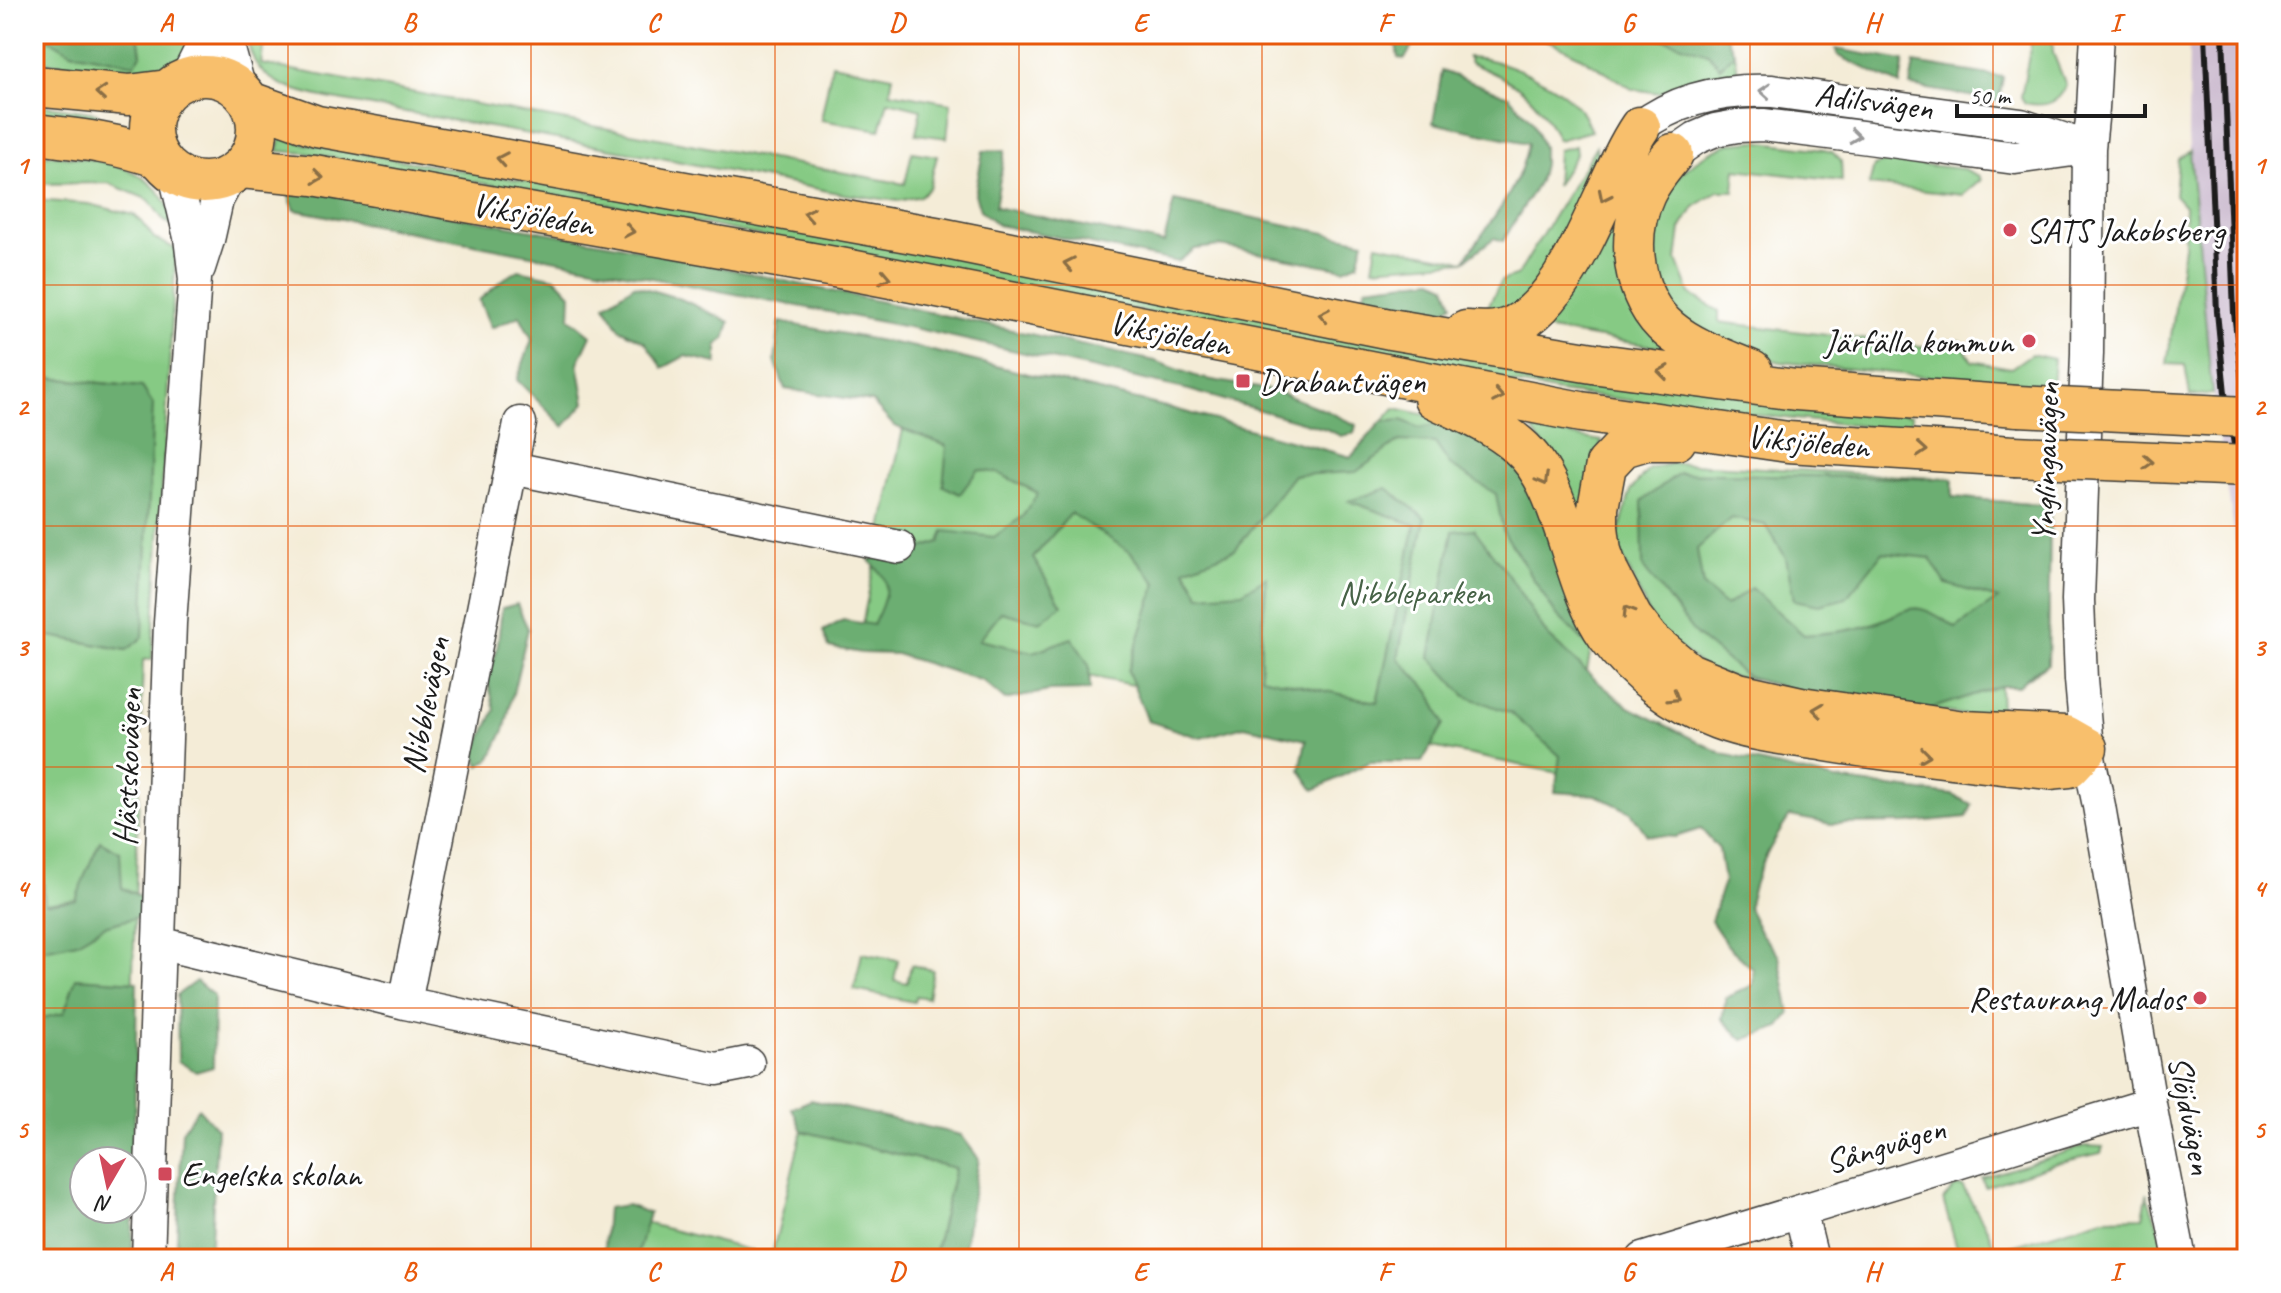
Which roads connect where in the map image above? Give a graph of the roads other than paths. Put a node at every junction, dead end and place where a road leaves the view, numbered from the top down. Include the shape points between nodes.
1 (213, 34) edge
2 (219, 34) edge
3 (2097, 34) edge
4 (177, 84) junction
5 (34, 86) edge
6 (245, 96) junction
7 (1640, 127) joint
8 (34, 134) edge
9 (2089, 148) junction
10 (1673, 154) joint
11 (167, 166) junction
12 (236, 172) junction
13 (195, 279) junction
14 (1390, 329) junction
15 (1389, 376) junction
16 (1796, 390) junction
17 (2247, 417) edge
18 (520, 423) dead end
19 (1788, 442) junction
20 (2247, 466) edge
21 (512, 468) junction
22 (899, 547) dead end
23 (2087, 748) junction
24 (159, 943) junction
25 (405, 1003) junction
26 (748, 1063) dead end
27 (2150, 1104) junction
28 (1800, 1211) junction
29 (148, 1259) edge
30 (1643, 1259) edge
31 (1812, 1259) edge
32 (2180, 1259) edge

1 - 4 street
2 - 6 street
3 - 9 street, Ynglingavägen
4 -> 5 main road via 129,95
4 - 6 main road via 207,76 227,81
4 - 11 main road via 159,101 151,129 153,144
6 - 12 main road via 258,130 250,157
14 -> 6 main road, Viksjöleden via 941,238 317,126
9 -> 7 street, Adilsvägen via 2021,125 1758,91 1719,93 1674,106
7 -> 14 main road via 1565,274 1536,311 1490,332
8 - 11 main road via 130,147
10 -> 9 street, Adilsvägen via 1715,130 1763,125 2015,158
9 - 23 street, Ynglingavägen via 2078,600
10 - 16 main road via 1655,175 1638,216 1635,261 1646,299 1668,329 1689,343
11 - 12 main road via 202,182
11 - 13 street, Hästskovägen via 190,237
12 - 13 street, Hästskovägen via 217,200
12 -> 15 main road, Viksjöleden via 314,175 824,265
13 - 24 street, Hästskovägen via 170,623
16 -> 14 main road, Viksjöleden
15 -> 19 main road, Viksjöleden via 1581,412
15 -> 23 main road via 1521,447 1543,477 1588,601 1607,635 1653,684 1687,705 1762,731 2049,769 2069,767
16 - 17 main road, Viksjöleden, bridge
18 - 21 street, Nibblevägen
19 -> 20 main road, Viksjöleden, bridge
23 -> 19 main road via 2066,736 1964,731 1748,696 1689,673 1650,641 1620,597 1601,551 1598,508 1606,465 1623,447 1646,440
21 - 22 street
21 - 25 street, Nibblevägen
23 - 27 street, Slöjdvägen
24 - 25 street
24 - 29 street, Hästskovägen
25 - 26 street via 717,1069
27 - 28 street, Sångvägen
27 - 32 street, Slöjdvägen
28 - 30 street, Sångvägen
28 - 31 street

